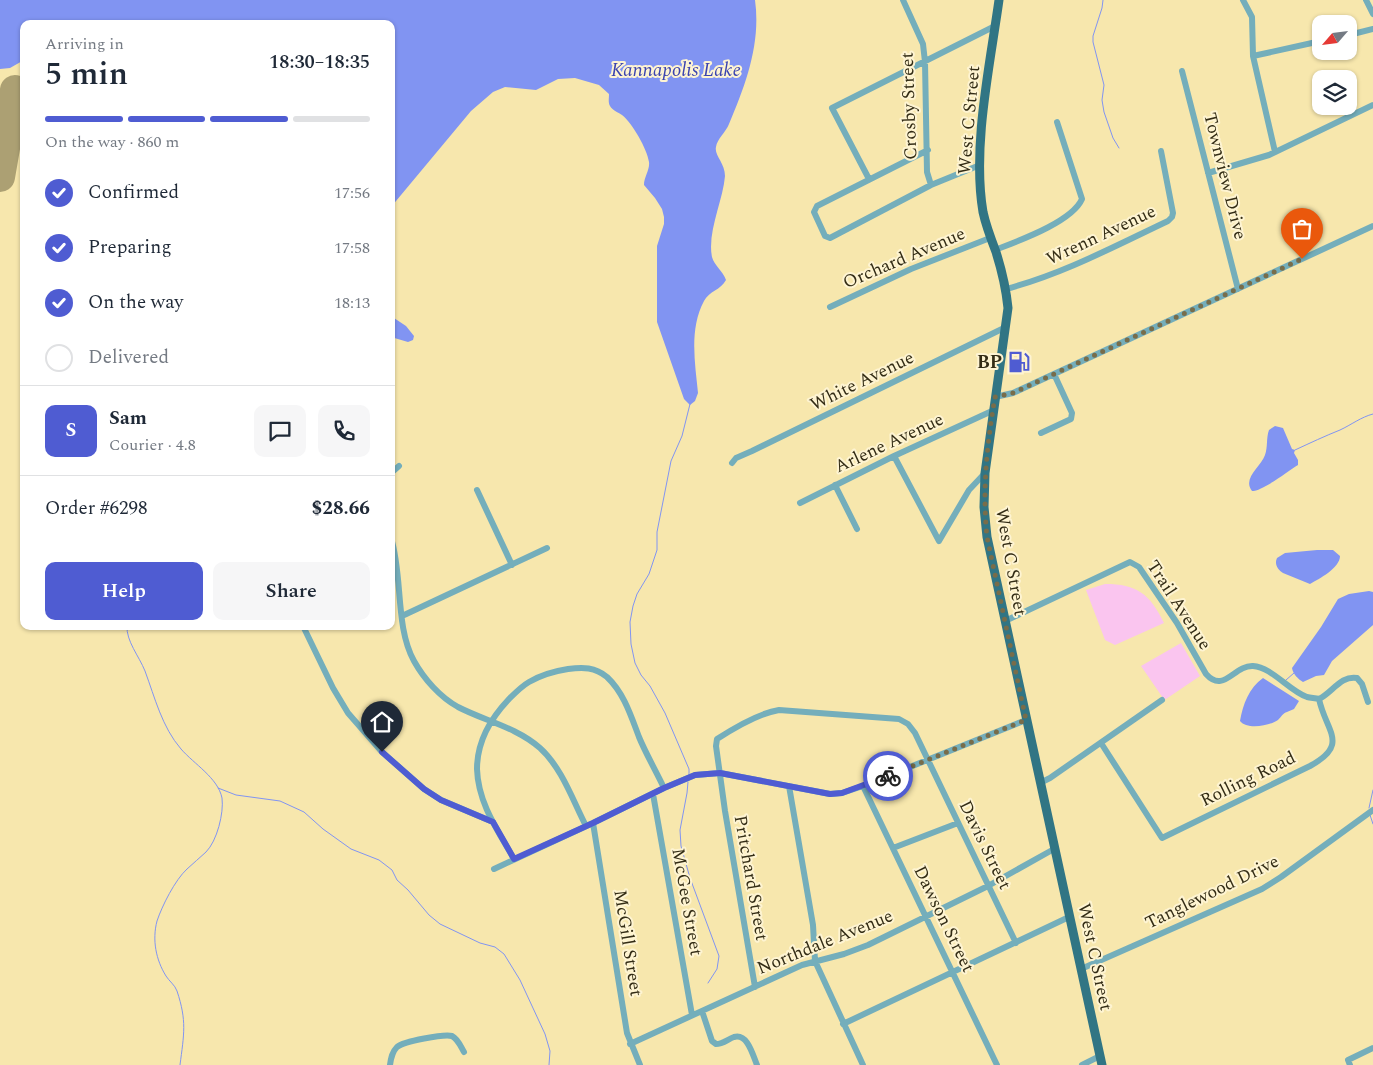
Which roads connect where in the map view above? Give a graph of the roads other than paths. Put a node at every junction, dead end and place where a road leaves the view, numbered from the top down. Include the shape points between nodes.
1 (903, 0) edge
2 (999, 0) edge
3 (1244, 0) edge
4 (1366, 0) edge
5 (1373, 14) edge
6 (995, 26) junction
7 (1373, 29) edge
8 (1358, 32) edge
9 (1312, 43) edge
10 (1253, 56) junction
11 (925, 62) junction
12 (1182, 71) dead end
13 (1373, 105) edge
14 (1057, 122) dead end
15 (928, 150) junction
16 (1161, 151) dead end
17 (1275, 152) junction
18 (980, 165) junction
19 (1208, 173) junction
20 (869, 179) junction
21 (931, 185) junction
22 (1373, 226) edge
23 (990, 238) junction
24 (995, 250) junction
25 (1006, 289) junction
26 (1238, 289) junction
27 (830, 307) dead end
28 (1006, 326) junction
29 (1054, 374) junction
30 (995, 397) junction
31 (992, 411) junction
32 (1041, 433) dead end
33 (894, 456) junction
34 (732, 463) dead end
35 (400, 466) dead end
36 (395, 470) edge
37 (984, 473) junction
38 (835, 485) junction
39 (477, 490) dead end
40 (800, 503) dead end
41 (857, 529) dead end
42 (547, 548) dead end
43 (395, 553) edge
44 (512, 565) junction
45 (402, 616) junction
46 (1005, 621) junction
47 (305, 630) edge
48 (1319, 699) junction
49 (1162, 700) dead end
50 (1368, 702) dead end
51 (491, 720) junction
52 (1026, 720) junction
53 (1100, 743) junction
54 (927, 760) junction
55 (720, 773) junction
56 (1040, 783) junction
57 (789, 786) junction
58 (863, 786) junction
59 (664, 788) junction
60 (653, 794) junction
61 (1373, 810) edge
62 (493, 822) junction
63 (593, 823) junction
64 (958, 823) junction
65 (586, 826) junction
66 (894, 848) junction
67 (1054, 849) junction
68 (514, 859) junction
69 (494, 869) dead end
70 (988, 886) junction
71 (927, 915) junction
72 (1070, 918) junction
73 (1016, 943) junction
74 (815, 961) junction
75 (1081, 969) junction
76 (954, 972) junction
77 (755, 987) junction
78 (702, 1011) junction
79 (692, 1015) junction
80 (843, 1024) junction
81 (630, 1044) junction
82 (1373, 1048) edge
83 (464, 1052) dead end
84 (1101, 1060) edge
85 (390, 1065) edge
86 (640, 1065) edge
87 (757, 1065) edge
88 (863, 1065) edge
89 (997, 1065) edge
90 (1082, 1065) edge
91 (1350, 1065) edge

1 - 11 street, Crosby Street via 922,44
2 - 6 main road, West C Street
3 - 10 street via 1252,17
4 - 5 street
6 - 11 street
6 - 18 main road, West C Street
7 - 8 street
9 - 10 street
10 - 17 street
11 - 15 street, Crosby Street
11 - 20 street via 832,108
12 - 19 street, Townview Drive
13 - 17 street
14 - 24 street via 1082,199 1079,206 1050,226
15 - 20 street
15 - 21 street, Crosby Street via 927,172
16 - 25 street, Wrenn Avenue via 1173,213 1168,221 1062,270
17 - 19 street
18 - 21 street
18 - 23 main road, West C Street via 983,213
19 - 26 street, Townview Drive
20 - 21 street via 817,206 814,212 816,220 825,236 830,238
22 - 26 street
23 - 24 main road, West C Street
23 - 27 street, Orchard Avenue via 911,269
24 - 25 main road, West C Street
25 - 28 main road, West C Street
26 - 29 street
28 - 30 main road, West C Street
28 - 34 street, White Avenue via 736,458
29 - 30 street via 1013,393
29 - 32 street via 1072,419
30 - 31 main road, West C Street
31 - 33 street, Arlene Avenue
31 - 37 main road, West C Street
33 - 37 street via 939,541 969,490
33 - 38 street, Arlene Avenue
35 - 36 street
37 - 46 main road, West C Street via 987,537
38 - 40 street, Arlene Avenue
38 - 41 street
39 - 44 street
42 - 44 street
43 - 45 street
44 - 45 street
45 - 51 street via 405,639 424,678 458,707
46 - 48 street, Trail Avenue via 1130,562 1139,568 1211,680 1224,680 1240,670 1255,666 1307,697
46 - 52 main road, West C Street
47 - 62 street via 348,713 382,752 441,800
48 - 50 street via 1350,676 1362,684
48 - 53 street, Rolling Road via 1334,742 1328,755 1162,838
49 - 53 street
51 - 59 street via 528,682 562,670 594,668 616,687
51 - 62 street via 480,749 477,769 482,799
51 - 65 street via 540,748 552,762
52 - 54 street
52 - 56 main road, West C Street
53 - 56 street
54 - 55 street, Davis Street via 915,733 898,719 779,710 717,739
54 - 58 street
54 - 64 street, Davis Street
55 - 57 street
55 - 59 street via 695,775
55 - 77 street, Pritchard Street
56 - 67 main road, West C Street
57 - 58 street via 830,794
57 - 74 street
58 - 66 street, Dawson Street
59 - 60 street
60 - 63 street
60 - 79 street, McGee Street
61 - 75 street, Tanglewood Drive via 1262,888
62 - 68 street
63 - 65 street
63 - 81 street, McGill Street
64 - 66 street
64 - 70 street, Davis Street
65 - 68 street
66 - 71 street, Dawson Street
67 - 70 street, Northdale Avenue
67 - 72 main road, West C Street
68 - 69 street
70 - 71 street, Northdale Avenue
70 - 73 street, Davis Street
71 - 74 street, Northdale Avenue via 855,951
71 - 76 street, Dawson Street
72 - 73 street
72 - 75 main road, West C Street
73 - 76 street
74 - 77 street, Northdale Avenue
74 - 80 street
75 - 84 main road, West C Street
76 - 80 street
76 - 89 street, Dawson Street
77 - 78 street, Northdale Avenue
78 - 79 street, Northdale Avenue
78 - 87 street via 712,1041 721,1044 740,1036
79 - 81 street, Northdale Avenue
80 - 88 street
81 - 86 street, McGill Street
82 - 91 street via 1348,1060
83 - 85 street via 452,1036 407,1042 392,1053
84 - 90 street

